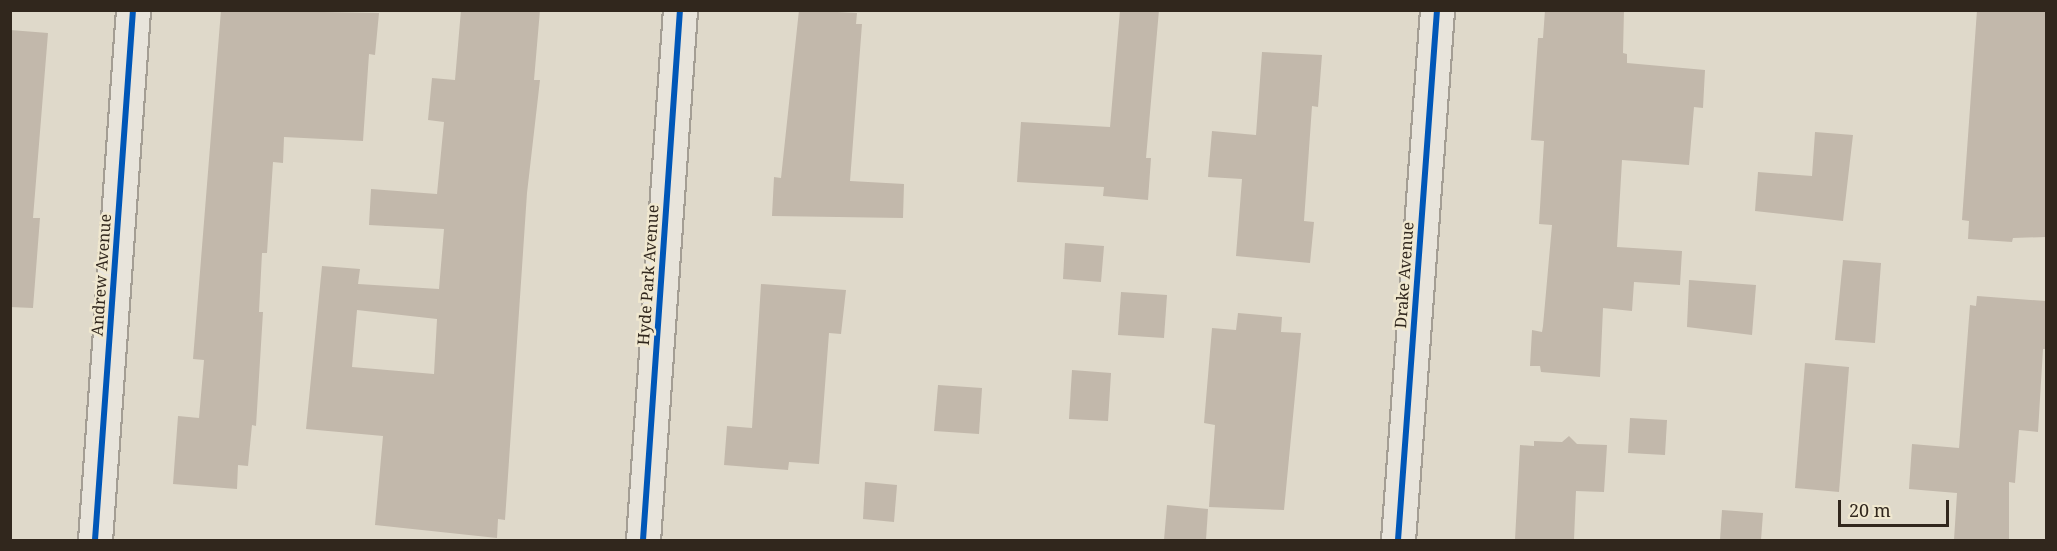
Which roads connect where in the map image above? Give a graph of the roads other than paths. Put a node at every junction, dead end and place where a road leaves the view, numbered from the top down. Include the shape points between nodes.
1 (133, 10) edge
2 (680, 10) edge
3 (1437, 10) edge
4 (95, 540) edge
5 (643, 540) edge
6 (1398, 540) edge

1 - 4 street, Andrew Avenue
2 - 5 street, Hyde Park Avenue
3 - 6 street, Drake Avenue

